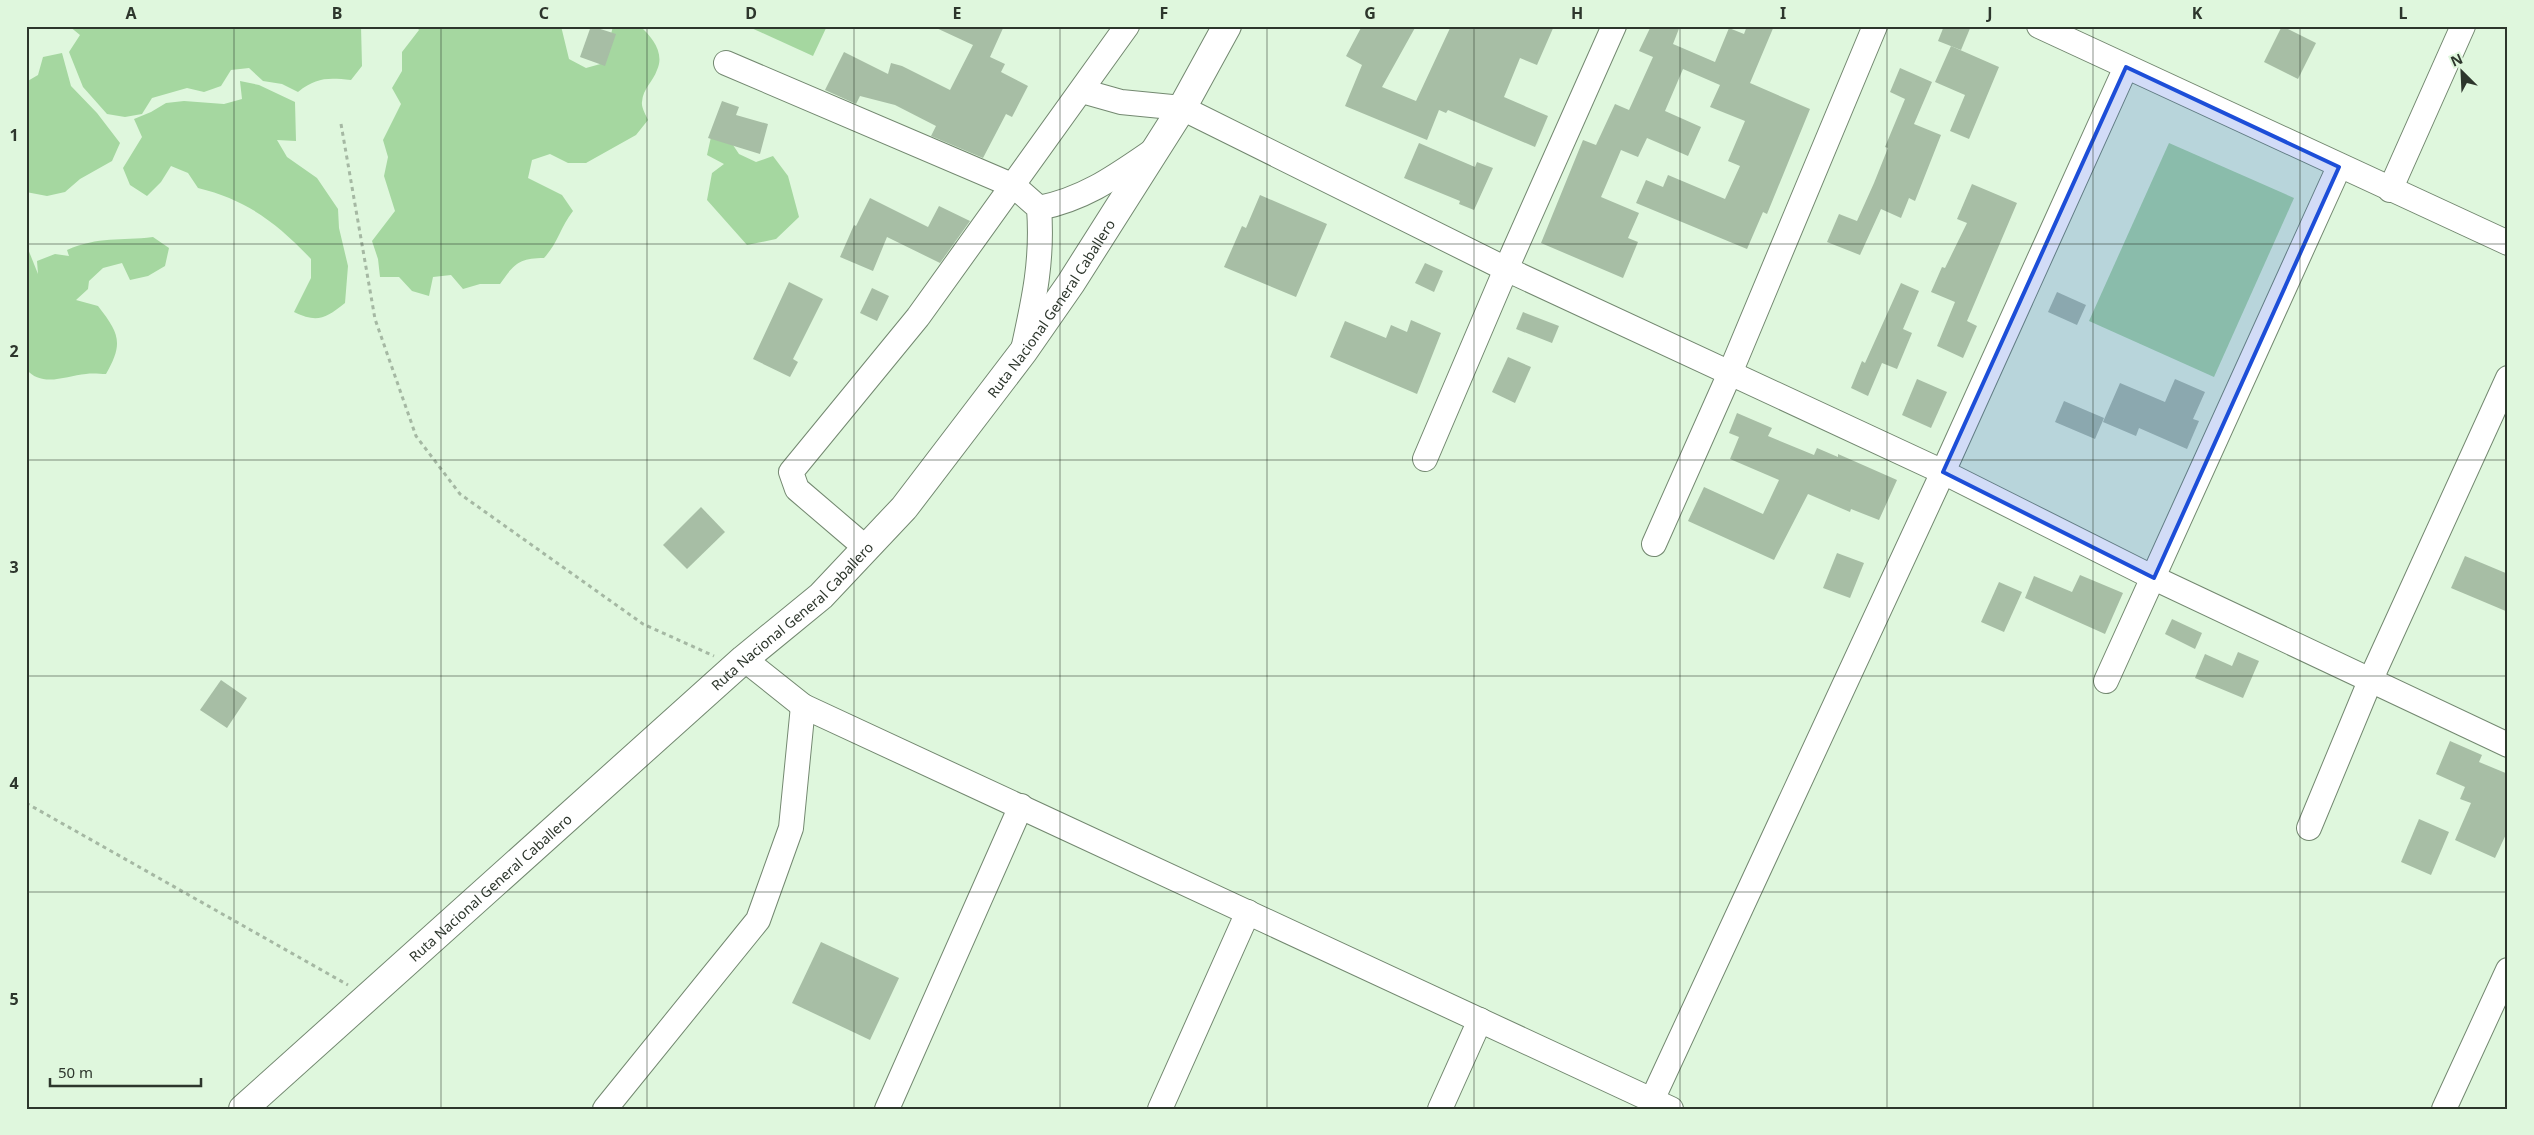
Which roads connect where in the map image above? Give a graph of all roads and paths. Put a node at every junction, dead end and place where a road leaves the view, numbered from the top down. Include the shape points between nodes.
1 (1128, 26) edge
2 (1227, 26) edge
3 (1614, 26) edge
4 (1875, 26) edge
5 (2040, 26) edge
6 (2463, 26) edge
7 (726, 63) dead end
8 (2126, 67) junction
9 (1082, 91) junction
10 (1182, 108) junction
11 (341, 124) dead end
12 (1156, 149) junction
13 (2340, 167) junction
14 (1014, 186) junction
15 (2390, 190) junction
16 (1039, 208) junction
17 (2508, 243) edge
18 (1506, 269) junction
19 (1023, 352) junction
20 (1730, 373) junction
21 (2508, 378) edge
22 (1425, 459) dead end
23 (1943, 472) junction
24 (1654, 544) dead end
25 (866, 548) junction
26 (2154, 578) junction
27 (740, 662) junction
28 (2106, 681) dead end
29 (2370, 681) junction
30 (803, 706) junction
31 (2508, 746) edge
32 (26, 803) edge
33 (1021, 806) junction
34 (2309, 828) dead end
35 (1248, 912) junction
36 (2508, 970) edge
37 (368, 996) junction
38 (1480, 1020) junction
39 (1662, 1104) edge
40 (243, 1109) edge
41 (605, 1109) edge
42 (887, 1109) edge
43 (1160, 1109) edge
44 (1440, 1109) edge
45 (2444, 1109) edge

1 - 9 street
2 - 10 highway, Ruta Nacional General Caballero
3 - 18 street
4 - 20 street
5 - 8 street
6 - 15 street
7 - 14 street
8 - 13 street
8 - 23 street
9 - 10 street via 1121,102
9 - 14 street
10 - 12 highway, Ruta Nacional General Caballero
10 - 18 street
11 - 27 path via 375,319 416,436 460,494 643,624
12 - 16 street via 1072,200
12 - 19 highway, Ruta Nacional General Caballero
13 - 15 street
13 - 26 street
14 - 16 street
14 - 25 street via 918,317 790,472 797,489
15 - 17 street
16 - 19 street via 1042,241
18 - 20 street
18 - 22 street
19 - 25 highway, Ruta Nacional General Caballero via 904,508
20 - 23 street
20 - 24 street
21 - 29 street
23 - 26 street
23 - 39 street
25 - 27 highway, Ruta Nacional General Caballero via 821,596
26 - 28 street
26 - 29 street
27 - 30 street
27 - 37 highway, Ruta Nacional General Caballero
29 - 31 street
29 - 34 street
30 - 33 street
30 - 41 street via 791,828 758,920
32 - 37 path
33 - 35 street
33 - 42 street
35 - 38 street
35 - 43 street
36 - 45 street
37 - 40 highway, Ruta Nacional General Caballero
38 - 39 street
38 - 44 street

